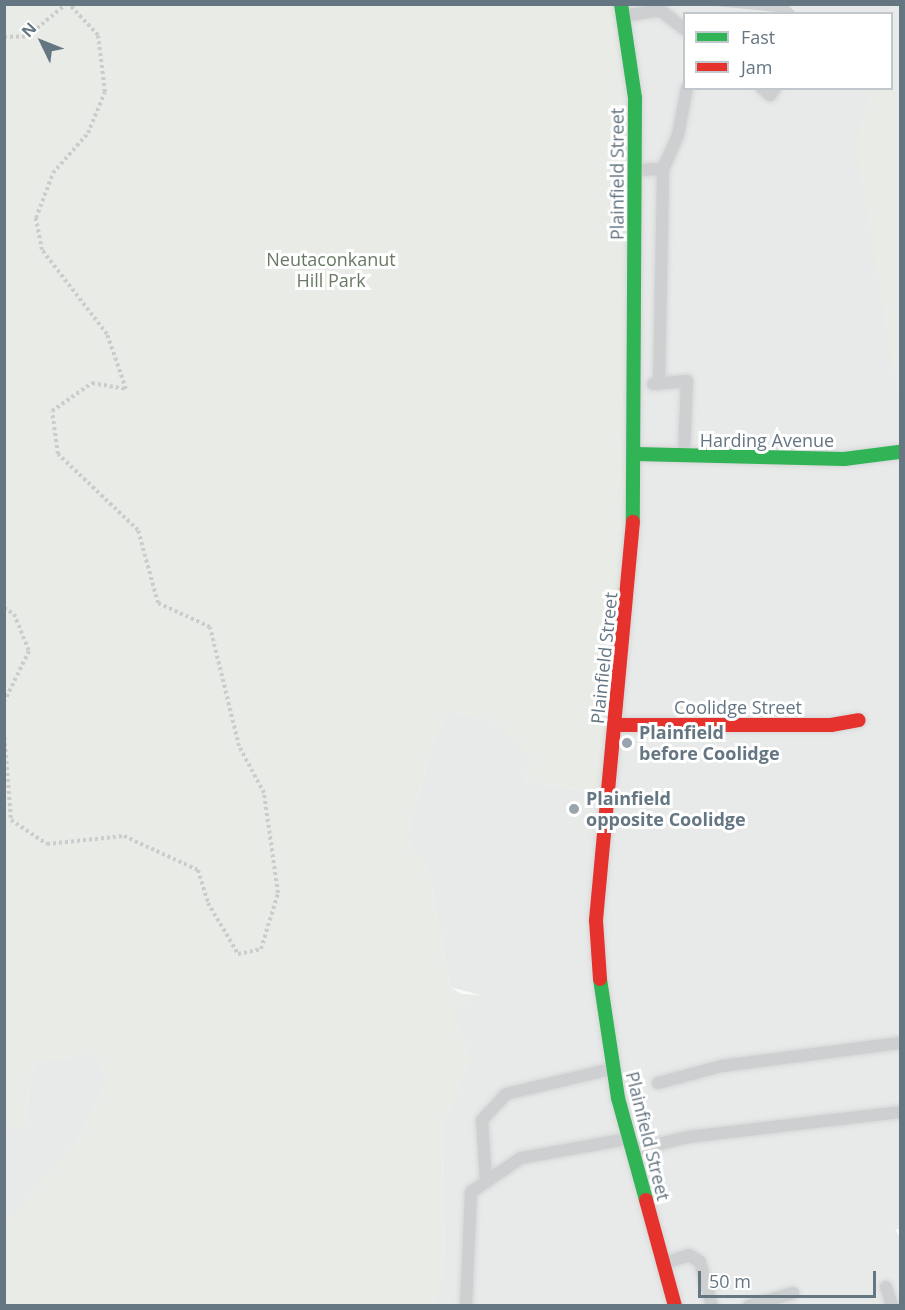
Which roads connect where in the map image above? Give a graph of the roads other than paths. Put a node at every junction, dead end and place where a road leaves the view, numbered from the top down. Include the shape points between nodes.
1 (621, 10) edge
2 (683, 28) edge
3 (687, 90) edge
4 (663, 169) junction
5 (635, 170) junction
6 (661, 223) junction
7 (635, 224) junction
8 (659, 285) junction
9 (634, 286) junction
10 (659, 346) junction
11 (634, 348) junction
12 (659, 384) junction
13 (634, 386) junction
14 (899, 452) dead end
15 (635, 454) junction
16 (684, 457) junction
17 (859, 720) dead end
18 (616, 725) junction
19 (900, 1043) edge
20 (613, 1068) junction
21 (658, 1083) dead end
22 (900, 1112) edge
23 (628, 1145) junction
24 (486, 1182) junction
25 (663, 1263) junction
26 (886, 1287) dead end
27 (793, 1293) dead end
28 (466, 1305) edge
29 (675, 1305) edge
30 (712, 1305) edge
31 (749, 1305) edge
32 (892, 1305) edge

1 - 2 lane via 660,10
1 - 5 main road, Plainfield Street via 635,98
3 - 4 lane via 678,135
4 - 5 lane
4 - 6 lane
5 - 7 main road, Plainfield Street
6 - 7 lane
6 - 8 lane
7 - 9 main road, Plainfield Street
8 - 9 lane
8 - 10 lane
9 - 11 main road, Plainfield Street
10 - 11 lane
10 - 12 lane
11 - 13 main road, Plainfield Street
12 - 13 lane
12 - 16 lane via 687,381
13 - 15 main road, Plainfield Street
14 - 16 main road, Harding Avenue via 844,459
15 - 16 main road, Harding Avenue
15 - 18 main road, Plainfield Street via 630,589
17 - 18 main road, Coolidge Street via 831,725
18 - 20 main road, Plainfield Street via 596,880 602,1002
19 - 21 lane via 722,1066
20 - 23 main road, Plainfield Street
20 - 24 lane via 506,1094 482,1120
22 - 23 lane
23 - 24 lane via 521,1158
23 - 25 main road, Plainfield Street
24 - 28 lane via 471,1192
25 - 29 main road, Plainfield Street
25 - 30 lane via 689,1255 700,1262
26 - 32 lane
27 - 31 lane

